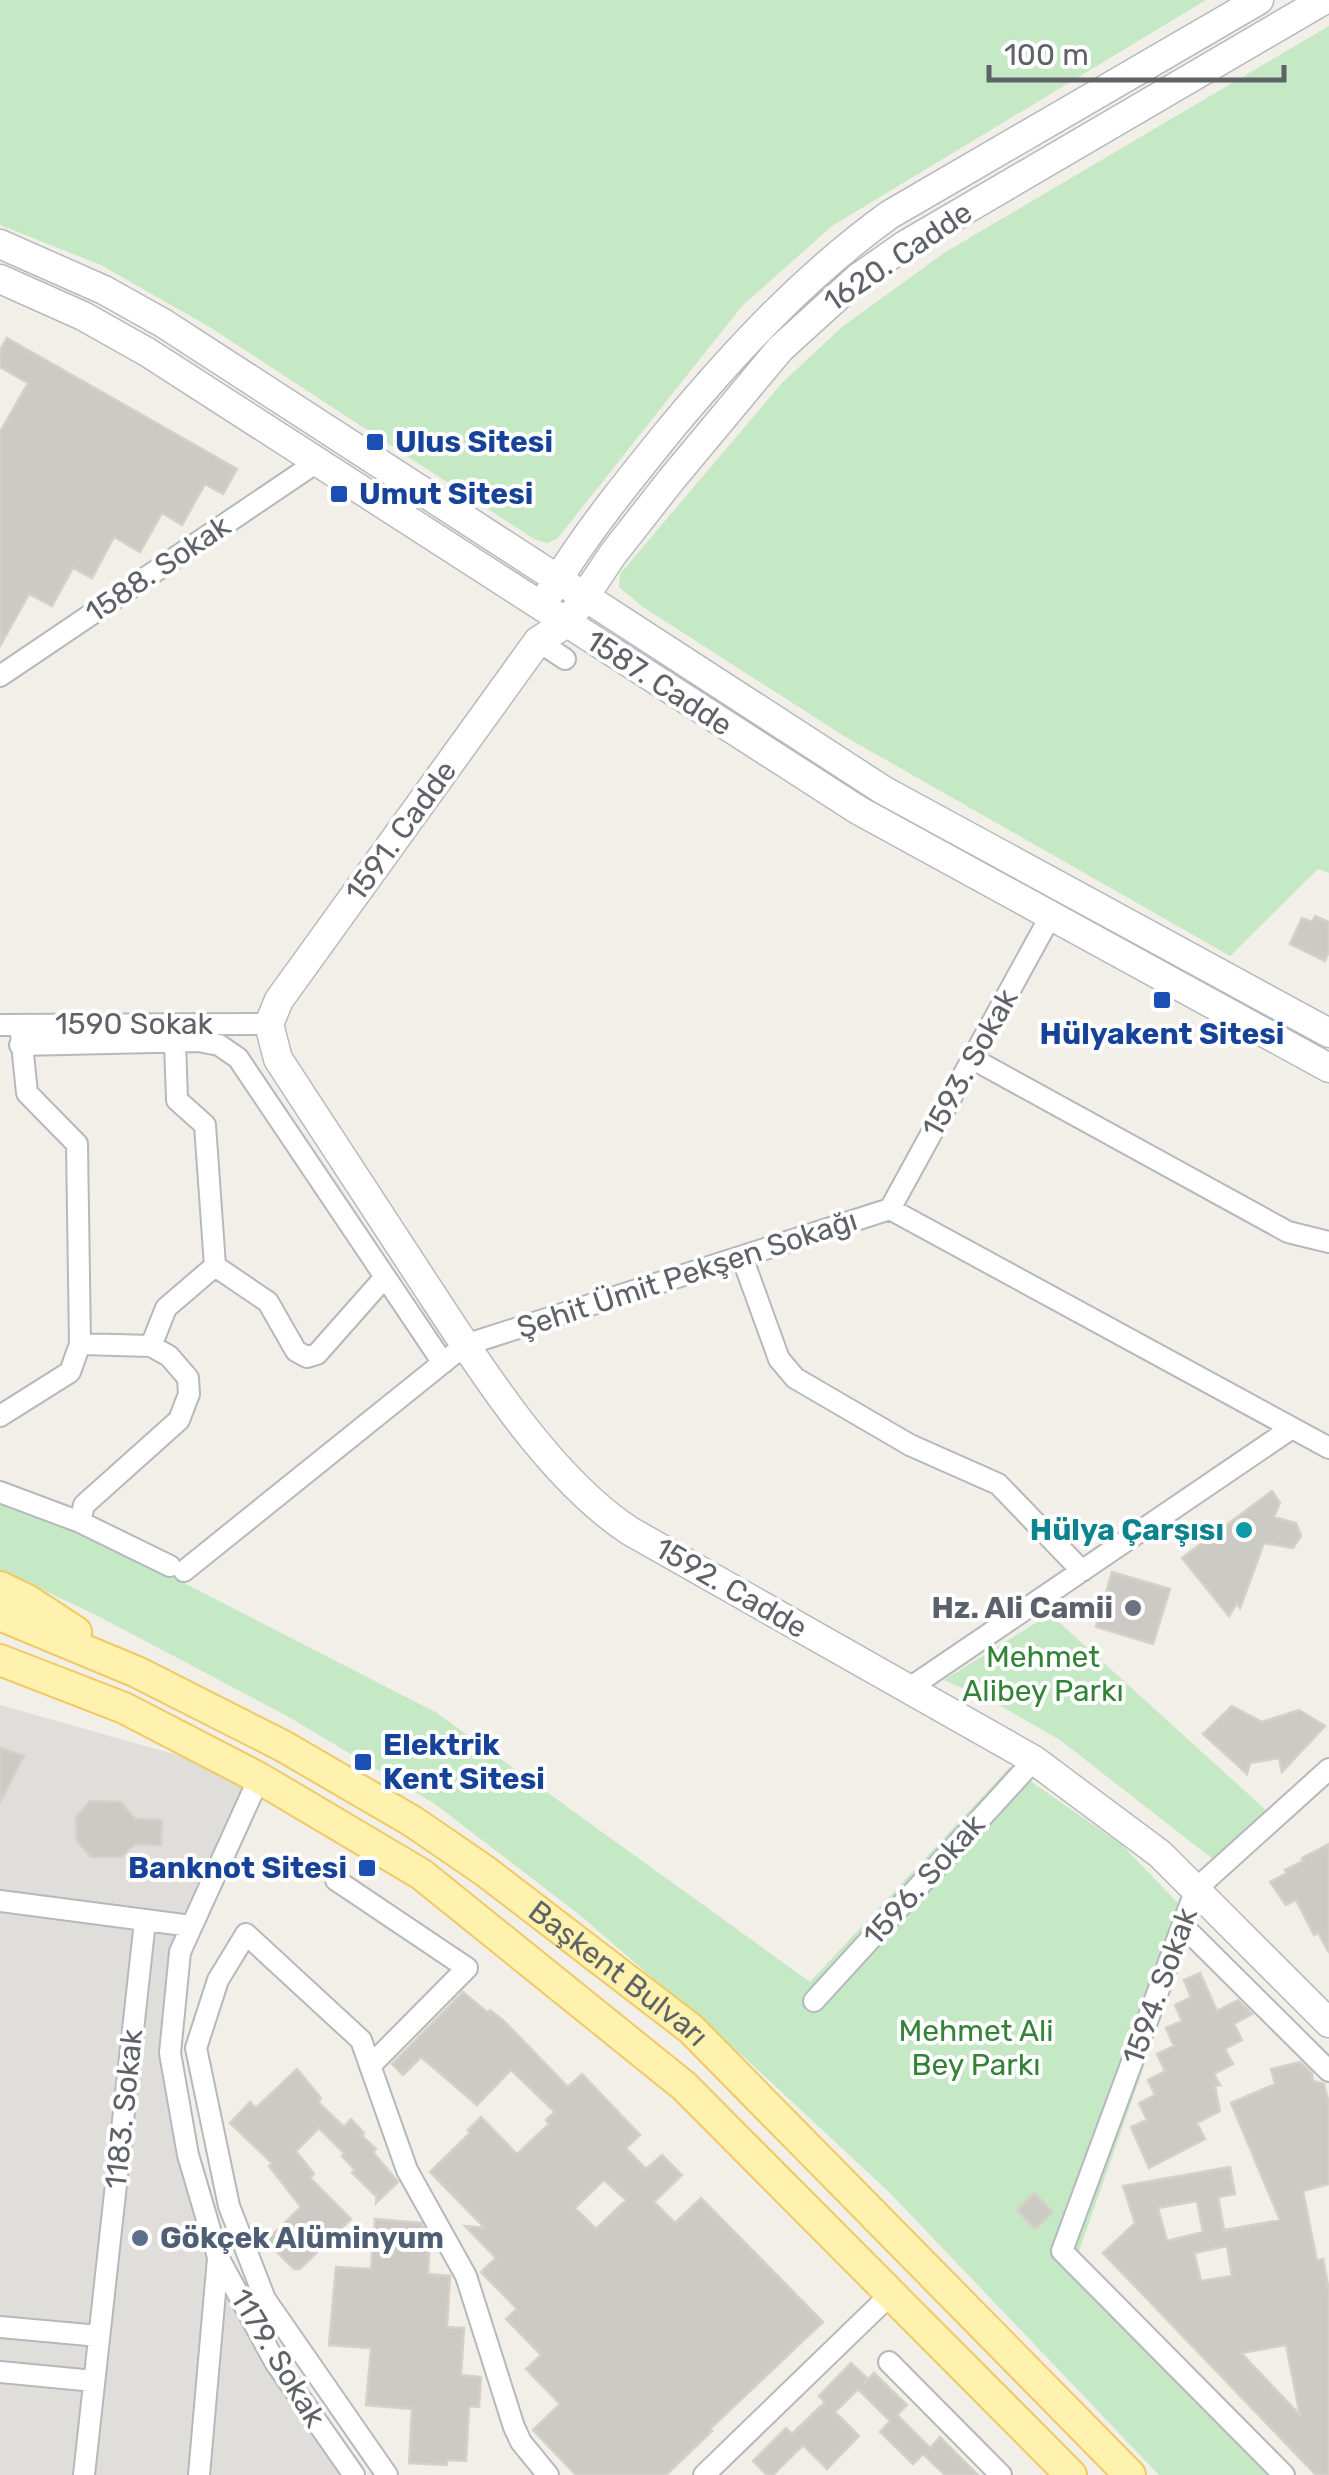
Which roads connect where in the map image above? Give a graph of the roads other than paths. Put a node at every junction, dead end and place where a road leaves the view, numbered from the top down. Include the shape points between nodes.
1 (1259, 0) edge
2 (1324, 0) edge
3 (0, 244) edge
4 (0, 279) edge
5 (316, 462) junction
6 (559, 578) junction
7 (586, 596) junction
8 (541, 607) junction
9 (567, 623) junction
10 (538, 642) junction
11 (565, 660) dead end
12 (0, 676) edge
13 (1050, 918) junction
14 (269, 1024) junction
15 (13, 1031) edge
16 (1329, 1032) edge
17 (176, 1042) junction
18 (972, 1058) junction
19 (1329, 1068) edge
20 (890, 1209) junction
21 (1329, 1242) edge
22 (742, 1257) junction
23 (215, 1266) junction
24 (386, 1277) junction
25 (80, 1344) junction
26 (465, 1345) junction
27 (151, 1346) junction
28 (443, 1363) junction
29 (0, 1416) edge
30 (1292, 1428) junction
31 (1329, 1448) edge
32 (0, 1492) edge
33 (80, 1522) junction
34 (1082, 1571) junction
35 (0, 1586) edge
36 (0, 1615) edge
37 (0, 1660) edge
38 (137, 1672) junction
39 (0, 1675) edge
40 (908, 1689) junction
41 (124, 1708) junction
42 (1034, 1760) junction
43 (1329, 1769) edge
44 (258, 1778) junction
45 (336, 1880) dead end
46 (1196, 1888) junction
47 (0, 1901) edge
48 (145, 1921) junction
49 (191, 1926) junction
50 (1182, 1926) junction
51 (814, 2000) dead end
52 (1329, 2023) edge
53 (370, 2066) junction
54 (1329, 2070) edge
55 (218, 2257) junction
56 (891, 2294) junction
57 (0, 2327) edge
58 (99, 2336) junction
59 (889, 2362) dead end
60 (0, 2372) edge
61 (94, 2381) junction
62 (717, 2471) edge
63 (348, 2472) edge
64 (84, 2475) edge
65 (199, 2475) edge
66 (387, 2475) edge
67 (548, 2475) edge
68 (1001, 2475) edge
69 (1070, 2475) edge
70 (1130, 2475) edge
71 (1284, 2475) edge

1 - 6 main road, 1620. Cadde via 889,215 839,251 716,374
2 - 7 main road, 1620. Cadde via 858,278 780,350 671,480
3 - 6 main road, 1587. Cadde via 163,323
4 - 5 main road, 1587. Cadde via 148,352
5 - 8 main road, 1587. Cadde
5 - 12 street, 1588. Sokak
6 - 7 main road, 1587. Cadde
6 - 8 main road, 1620. Cadde
7 - 9 main road, 1620. Cadde
7 - 16 main road, 1587. Cadde via 884,790
8 - 9 main road, 1587. Cadde
8 - 10 main road
9 - 10 main road
9 - 13 main road, 1587. Cadde via 858,810
10 - 11 street
10 - 14 main road, 1591. Cadde via 279,1000
13 - 18 street, 1593. Sokak
13 - 19 main road, 1587. Cadde
14 - 15 street, 1590 Sokak
14 - 26 main road, 1592. Cadde via 278,1060
15 - 17 street
15 - 25 street via 27,1093 77,1144
17 - 23 street via 177,1100 205,1125
17 - 24 street via 210,1042 238,1058
18 - 20 street, 1593. Sokak
18 - 21 street via 1288,1232
20 - 22 street, Şehit Ümit Pekşen Sokağı
20 - 30 street, Şehit Ümit Pekşen Sokağı
22 - 26 street, Şehit Ümit Pekşen Sokağı
22 - 34 street via 779,1359 794,1378 910,1445 998,1484
23 - 24 street via 268,1302 296,1352 307,1357 317,1354
23 - 27 street via 166,1308
24 - 28 street
25 - 27 street
25 - 29 street via 70,1372
26 - 28 street, Şehit Ümit Pekşen Sokağı
26 - 40 main road, 1592. Cadde via 551,1457 620,1524
27 - 33 street via 188,1378 186,1408 84,1505
28 - 33 street, Şehit Ümit Pekşen Sokağı via 177,1568
30 - 31 street, Şehit Ümit Pekşen Sokağı
30 - 34 street
32 - 33 street
34 - 40 street
35 - 38 main road
36 - 38 main road, Başkent Bulvarı
37 - 41 main road, Başkent Bulvarı
38 - 70 main road, Başkent Bulvarı via 412,1821 691,2029
39 - 41 main road
40 - 42 main road, 1592. Cadde
41 - 44 main road, Başkent Bulvarı
42 - 46 main road, 1592. Cadde
42 - 51 street, 1596. Sokak
43 - 46 street, 1594. Sokak
44 - 49 street, 1179. Sokak
44 - 56 main road, Başkent Bulvarı via 420,1874 684,2086
45 - 53 street via 467,1968
46 - 50 street, 1594. Sokak
46 - 52 main road, 1592. Cadde
47 - 48 street
48 - 49 street
48 - 58 street, 1183. Sokak
49 - 55 street, 1179. Sokak via 180,1952 170,2053 188,2155
50 - 54 street
50 - 71 street, 1594. Sokak via 1062,2251
53 - 66 street via 360,2040 246,1934 218,1980 196,2048 229,2206 265,2299
53 - 67 street via 408,2170 466,2276 521,2442
55 - 63 street, 1179. Sokak via 275,2362
55 - 65 street
56 - 62 street
56 - 69 main road, Başkent Bulvarı
57 - 58 street
58 - 61 street, 1183. Sokak
59 - 68 street
60 - 61 street
61 - 64 street, 1183. Sokak

